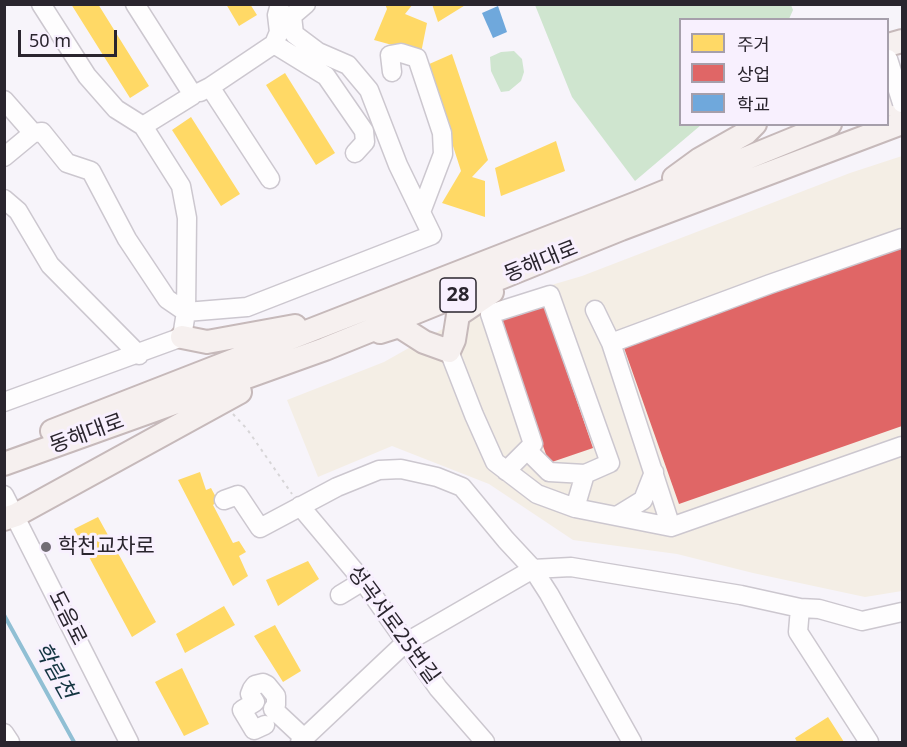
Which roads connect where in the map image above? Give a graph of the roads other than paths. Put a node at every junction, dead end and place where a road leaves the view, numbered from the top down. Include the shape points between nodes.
1 (41, 4) edge
2 (280, 4) edge
3 (306, 4) edge
4 (136, 5) edge
5 (274, 44) junction
6 (889, 62) edge
7 (392, 72) dead end
8 (210, 87) junction
9 (193, 95) junction
10 (4, 100) edge
11 (903, 101) edge
12 (903, 123) edge
13 (143, 126) junction
14 (753, 126) edge
15 (825, 126) edge
16 (33, 133) junction
17 (355, 153) dead end
18 (4, 157) edge
19 (270, 179) dead end
20 (4, 199) edge
21 (637, 203) junction
22 (421, 212) junction
23 (903, 238) edge
24 (537, 264) junction
25 (595, 310) dead end
26 (186, 312) junction
27 (344, 318) junction
28 (182, 338) junction
29 (610, 343) junction
30 (325, 349) junction
31 (449, 351) junction
32 (139, 355) junction
33 (4, 402) edge
34 (903, 446) edge
35 (527, 450) junction
36 (6, 456) edge
37 (506, 471) junction
38 (654, 472) junction
39 (585, 474) junction
40 (4, 495) edge
41 (224, 500) dead end
42 (300, 506) junction
43 (575, 508) junction
44 (617, 516) junction
45 (10, 517) edge
46 (671, 527) junction
47 (533, 569) junction
48 (363, 581) junction
49 (340, 595) dead end
50 (800, 608) junction
51 (903, 612) edge
52 (405, 643) junction
53 (269, 717) junction
54 (4, 733) edge
55 (302, 740) edge
56 (10, 742) edge
57 (129, 742) edge
58 (485, 742) edge
59 (632, 742) edge
60 (868, 742) edge

1 - 13 street via 87,76 116,109
2 - 5 street via 279,32
3 - 22 street via 292,16 294,34 318,52 348,65 369,90
4 - 9 street
5 - 8 street
5 - 17 street via 326,76 364,130 365,142
6 - 11 street, bridge
7 - 22 street via 390,55 401,53 417,58 442,133 443,154
8 - 9 street
8 - 19 street
9 - 13 street
10 - 16 street
12 - 24 main road, 동해대로 / 28
13 - 26 street via 181,186 188,218
14 - 21 main road
15 - 21 main road
16 - 18 street
16 - 26 street via 42,132 67,163 91,171 127,239 167,299
20 - 32 street via 18,212 50,265
21 - 27 main road
22 - 26 street via 432,235 247,307
23 - 29 street
24 - 30 main road, 동해대로 / 28
24 - 31 main road via 458,315
25 - 29 street
26 - 28 street
27 - 28 main road via 207,342
27 - 36 main road
28 - 32 street
29 - 38 street via 647,425
30 - 31 main road via 399,326 424,342
30 - 36 main road, 동해대로 / 28
30 - 45 main road
31 - 37 street via 495,462
32 - 33 street
34 - 46 street
35 - 37 street
35 - 39 street via 549,472
35 - 39 street via 533,444 490,314 550,295 610,463
37 - 43 street via 537,494
38 - 44 street via 643,500
38 - 46 street
39 - 43 street
40 - 45 street, 도음로
41 - 42 street via 237,495 260,528
42 - 47 street via 379,470 437,477 462,487
42 - 48 street, 성곡서로25번길
43 - 44 street
44 - 46 street
45 - 57 street, 도음로
47 - 50 street via 571,567
47 - 52 street
47 - 59 street
48 - 49 street
48 - 52 street, 성곡서로25번길
50 - 51 street via 862,621
50 - 60 street via 798,632
52 - 55 street
52 - 58 street, 성곡서로25번길
53 - 53 street via 254,730 242,710 255,702 250,694 255,685 267,686 276,696
53 - 55 street
54 - 56 street

